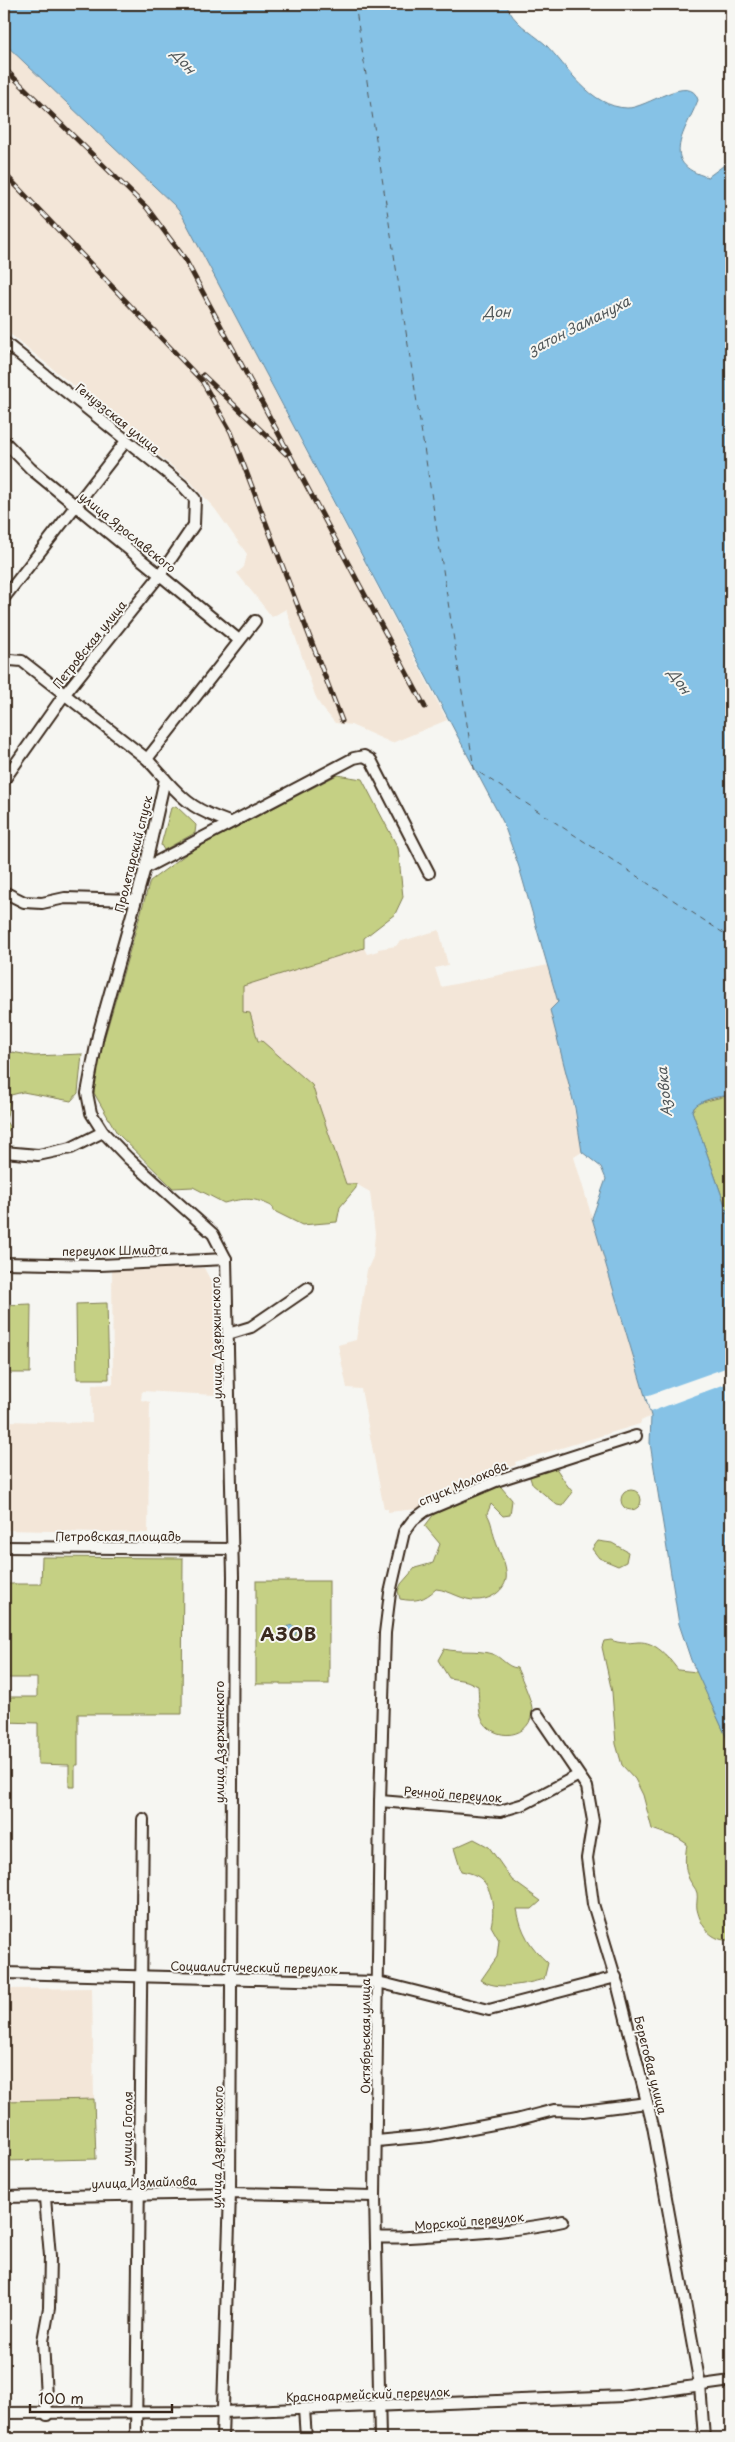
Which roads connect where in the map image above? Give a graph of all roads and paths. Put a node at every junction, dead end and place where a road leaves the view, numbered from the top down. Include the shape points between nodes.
1 (4, 342) edge
2 (4, 441) edge
3 (126, 441) junction
4 (75, 505) junction
5 (194, 525) joint
6 (160, 574) junction
7 (4, 598) edge
8 (255, 621) dead end
9 (239, 640) junction
10 (4, 663) edge
11 (64, 695) junction
12 (147, 759) junction
13 (165, 779) junction
14 (4, 780) edge
15 (229, 822) junction
16 (145, 868) junction
17 (429, 873) dead end
18 (4, 892) edge
19 (134, 900) junction
20 (88, 1102) joint
21 (103, 1132) junction
22 (4, 1152) edge
23 (226, 1259) junction
24 (4, 1263) edge
25 (308, 1288) dead end
26 (228, 1334) junction
27 (636, 1436) dead end
28 (4, 1547) edge
29 (233, 1549) junction
30 (385, 1633) joint
31 (538, 1715) dead end
32 (577, 1776) junction
33 (380, 1801) junction
34 (143, 1819) dead end
35 (4, 1972) edge
36 (141, 1977) junction
37 (616, 1977) junction
38 (231, 1979) junction
39 (378, 1982) junction
40 (647, 2104) junction
41 (377, 2141) junction
42 (230, 2193) junction
43 (139, 2195) junction
44 (375, 2196) junction
45 (4, 2197) edge
46 (45, 2198) junction
47 (563, 2221) dead end
48 (376, 2237) junction
49 (731, 2380) edge
50 (700, 2385) junction
51 (379, 2407) junction
52 (304, 2409) junction
53 (222, 2412) junction
54 (4, 2413) edge
55 (136, 2413) junction
56 (46, 2415) junction
57 (136, 2438) edge
58 (222, 2438) edge
59 (306, 2438) edge
60 (380, 2438) edge
61 (704, 2438) edge

1 - 3 street, Генуэзская улица
2 - 4 street, улица Ярославского via 31,469
3 - 4 street
3 - 5 street, Генуэзская улица via 195,499
4 - 6 street, улица Ярославского
4 - 7 street
5 - 6 street, Петровская улица
6 - 9 street, улица Ярославского
6 - 11 street, Петровская улица
8 - 9 street
9 - 12 street
10 - 11 street via 22,661
11 - 12 street
11 - 14 street, Петровская улица
12 - 13 street
13 - 15 street via 198,811
13 - 16 street, Пролетарский спуск
15 - 16 street
15 - 17 street via 354,758 364,756 371,760
16 - 19 street, Пролетарский спуск
18 - 19 street via 24,902 42,903 65,898
19 - 20 street, Пролетарский спуск via 98,1034
20 - 21 street, улица Дзержинского
21 - 22 street via 71,1148 46,1154
21 - 23 street, улица Дзержинского via 214,1234
23 - 24 street, переулок Шмидта via 100,1265
23 - 26 street, улица Дзержинского
25 - 26 street via 251,1327
26 - 29 street, улица Дзержинского
27 - 30 street, спуск Молокова via 496,1481 425,1511 413,1520 404,1532
28 - 29 street, Петровская площадь
29 - 38 street, улица Дзержинского
30 - 33 street, Октябрьская улица
31 - 32 street, Береговая улица
32 - 33 street, Речной переулок via 524,1804 500,1811
32 - 37 street, Береговая улица via 587,1787 593,1821 588,1858 592,1904
33 - 39 street, Октябрьская улица
34 - 36 street, улица Гоголя
35 - 36 street, Социалистический переулок
36 - 38 street, Социалистический переулок
36 - 43 street, улица Гоголя
37 - 39 street, Социалистический переулок via 489,2010
37 - 40 street, Береговая улица
38 - 39 street, Социалистический переулок
38 - 42 street, улица Дзержинского
39 - 41 street, Октябрьская улица
40 - 41 street via 583,2111 554,2110 429,2136
40 - 50 street, Береговая улица
41 - 44 street, Октябрьская улица
42 - 43 street, улица Измайлова
42 - 44 street, улица Измайлова
42 - 53 street, улица Дзержинского
43 - 46 street, улица Измайлова
43 - 55 street, улица Гоголя
44 - 48 street, Октябрьская улица
45 - 46 street, улица Измайлова
46 - 56 street via 50,2256 49,2308 43,2341
47 - 48 street, Морской переулок via 522,2229 458,2235 403,2239
48 - 51 street, Октябрьская улица
49 - 50 street, Красноармейский переулок
50 - 51 street, Красноармейский переулок via 623,2396
50 - 61 street, Береговая улица
51 - 52 street, Красноармейский переулок
51 - 60 street, Октябрьская улица
52 - 53 street, Красноармейский переулок
52 - 59 street
53 - 55 street, Красноармейский переулок
53 - 58 street, улица Дзержинского
54 - 56 street, Красноармейский переулок
55 - 56 street, Красноармейский переулок
55 - 57 street, улица Гоголя

